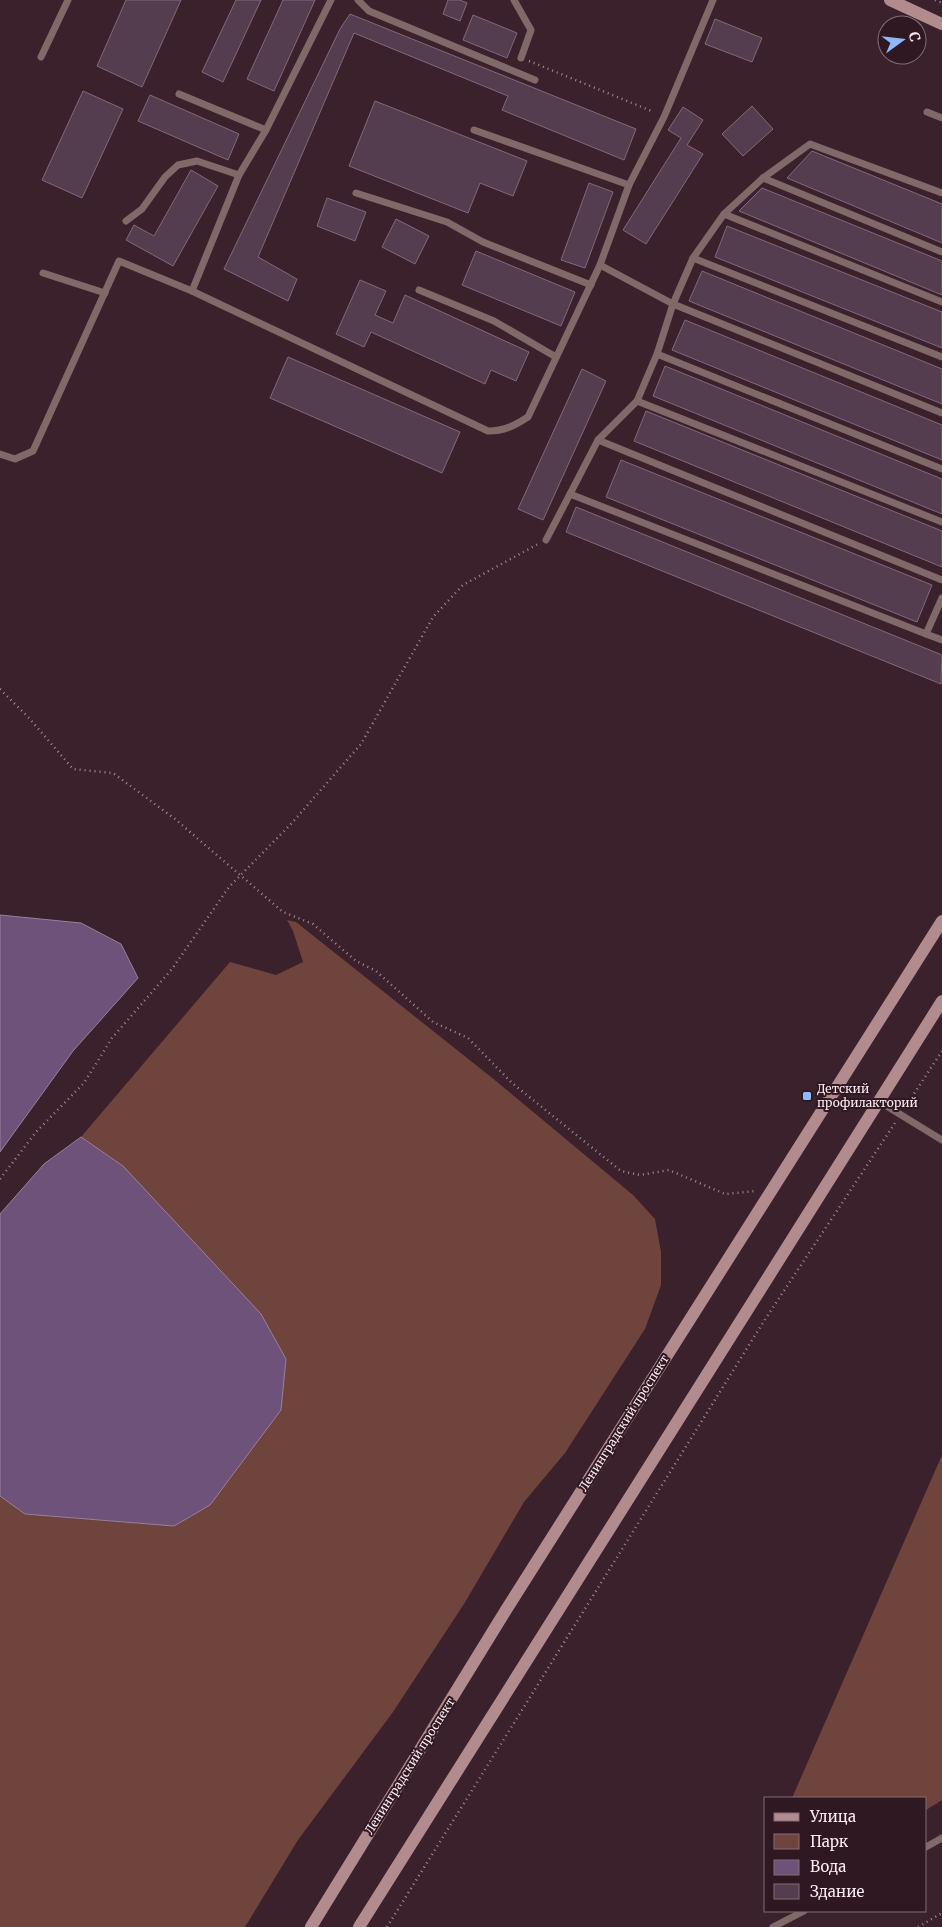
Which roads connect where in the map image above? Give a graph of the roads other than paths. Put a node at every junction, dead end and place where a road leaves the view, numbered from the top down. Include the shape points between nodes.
1 (68, 0) edge
2 (331, 0) edge
3 (358, 0) edge
4 (514, 0) edge
5 (713, 0) edge
6 (890, 0) edge
7 (942, 24) edge
8 (41, 57) dead end
9 (521, 58) road end
10 (535, 80) dead end
11 (179, 94) dead end
12 (928, 112) dead end
13 (942, 118) edge
14 (266, 130) junction
15 (474, 130) dead end
16 (239, 175) junction
17 (763, 178) junction
18 (629, 185) junction
19 (356, 193) dead end
20 (942, 194) edge
21 (724, 214) junction
22 (126, 221) dead end
23 (942, 252) edge
24 (694, 258) junction
25 (600, 265) junction
26 (43, 273) dead end
27 (591, 285) junction
28 (419, 290) dead end
29 (192, 291) junction
30 (105, 293) junction
31 (942, 302) edge
32 (673, 304) junction
33 (657, 354) junction
34 (556, 357) junction
35 (942, 357) edge
36 (637, 401) junction
37 (942, 413) edge
38 (598, 440) junction
39 (0, 454) edge
40 (942, 469) edge
41 (570, 494) junction
42 (942, 522) edge
43 (546, 540) road end
44 (942, 580) edge
45 (942, 598) edge
46 (926, 634) junction
47 (942, 640) edge
48 (942, 921) edge
49 (942, 1001) edge
50 (880, 1102) junction
51 (942, 1140) edge
52 (942, 1838) edge
53 (927, 1846) edge
54 (802, 1912) edge
55 (311, 1927) edge
56 (359, 1927) edge
57 (773, 1927) edge

1 - 8 lane
2 - 14 lane
3 - 10 lane via 369,11
4 - 9 lane via 531,30
5 - 18 lane via 664,117
6 - 7 main road
11 - 14 lane
12 - 13 lane
14 - 16 lane
15 - 18 lane
16 - 22 lane via 196,161 178,165 142,209
16 - 29 lane
17 - 20 lane via 810,144
17 - 21 lane
17 - 23 lane
18 - 25 lane
19 - 27 lane via 447,222 483,242
21 - 24 lane
21 - 31 lane
24 - 32 lane
24 - 35 lane
25 - 27 lane
25 - 32 lane
26 - 30 lane
27 - 34 lane
28 - 34 lane via 494,321
29 - 30 lane via 119,261
29 - 34 lane via 488,431 503,430 528,417
30 - 39 lane via 33,451 15,459
32 - 33 lane
32 - 37 lane
33 - 36 lane
33 - 40 lane
36 - 38 lane
36 - 42 lane
38 - 41 lane
38 - 44 lane
41 - 43 lane
41 - 46 lane
45 - 46 lane
46 - 47 lane
48 - 55 main road, Ленинградский проспект via 511,1602
49 - 50 main road
50 - 51 lane
50 - 56 main road
52 - 53 lane
54 - 57 lane

